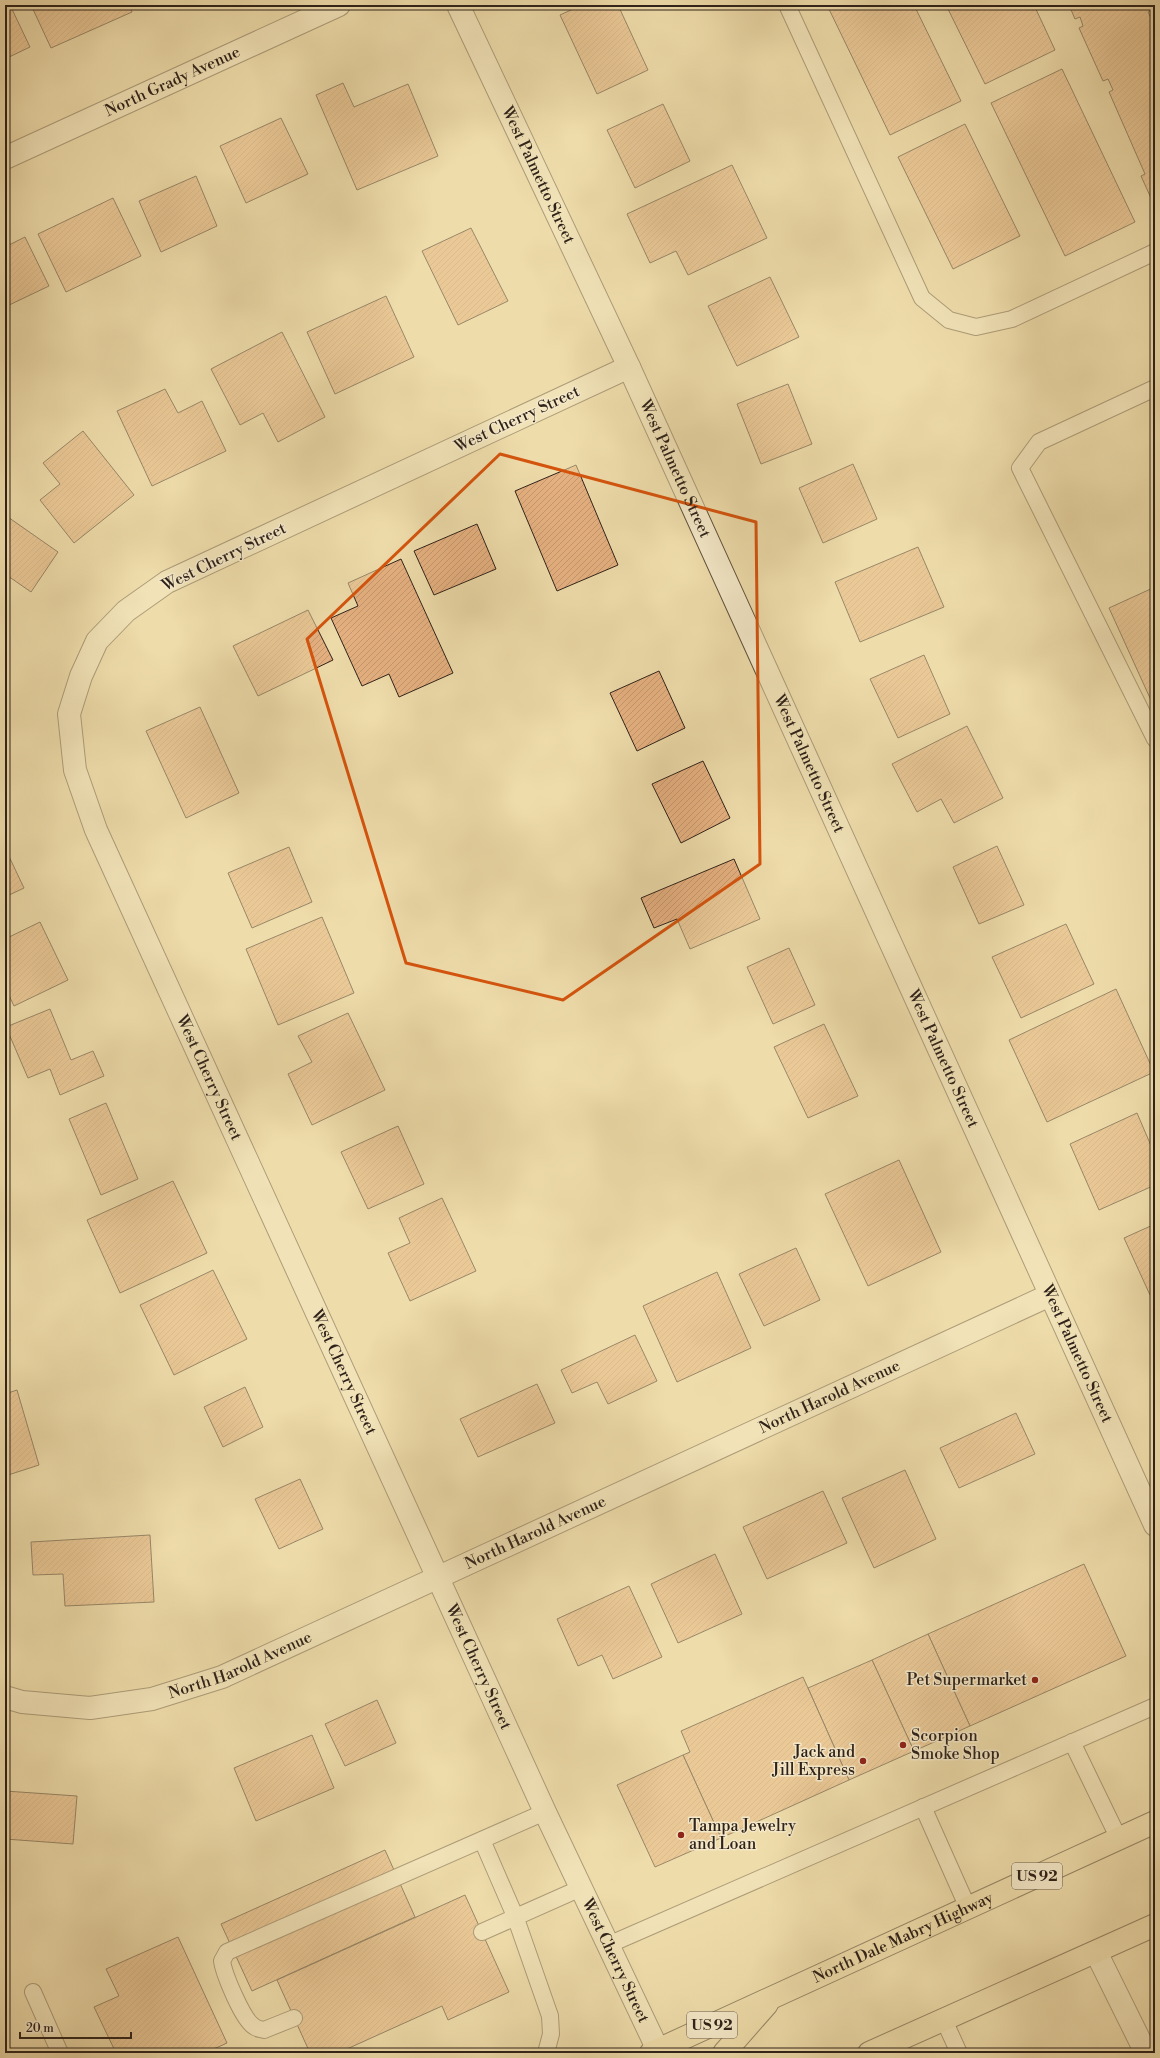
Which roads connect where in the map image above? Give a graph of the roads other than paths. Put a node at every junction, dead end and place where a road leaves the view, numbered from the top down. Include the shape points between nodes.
1 (339, 5) edge
2 (458, 5) edge
3 (787, 5) edge
4 (5, 158) edge
5 (1155, 252) edge
6 (629, 367) junction
7 (1155, 388) edge
8 (1155, 739) edge
9 (1050, 1295) junction
10 (1155, 1525) edge
11 (439, 1577) junction
12 (5, 1696) edge
13 (1155, 1706) edge
14 (1072, 1742) junction
15 (923, 1807) junction
16 (545, 1812) junction
17 (1155, 1822) edge
18 (1119, 1839) junction
19 (482, 1840) junction
20 (581, 1888) junction
21 (968, 1908) junction
22 (514, 1916) junction
23 (1155, 1926) edge
24 (482, 1932) dead end
25 (608, 1945) junction
26 (1096, 1952) junction
27 (33, 1992) dead end
28 (773, 1997) junction
29 (294, 2018) dead end
30 (944, 2020) junction
31 (655, 2052) edge
32 (60, 2053) edge
33 (546, 2053) edge
34 (724, 2053) edge
35 (869, 2053) edge
36 (959, 2053) edge
37 (1146, 2053) edge

1 - 4 street, North Grady Avenue
2 - 6 street, West Palmetto Street
3 - 5 lane via 922,298 949,320 976,327 1012,319
6 - 9 street, West Palmetto Street
6 - 11 street, West Cherry Street via 167,582 126,611 97,641 81,676 70,714 75,770 96,830
7 - 8 lane via 1040,442 1020,468
9 - 10 street, West Palmetto Street
9 - 11 street, North Harold Avenue
11 - 12 street, North Harold Avenue via 222,1677 152,1699 90,1708 22,1702
11 - 16 street, West Cherry Street
13 - 14 lane
14 - 15 lane
14 - 18 lane
15 - 21 lane
15 - 25 lane
16 - 19 lane
16 - 20 street, West Cherry Street
17 - 18 main road, North Dale Mabry Highway / US 92
18 - 21 main road, North Dale Mabry Highway / US 92
19 - 22 lane
19 - 29 lane via 227,1952 222,1961 224,1973 246,2018 254,2027 264,2030
20 - 22 lane
20 - 25 street, West Cherry Street
21 - 28 main road, North Dale Mabry Highway / US 92
22 - 24 lane
22 - 33 lane via 550,2016 551,2034
23 - 26 main road
25 - 31 street, West Cherry Street
26 - 30 main road
26 - 37 street
27 - 32 lane
28 - 31 main road, North Dale Mabry Highway / US 92
28 - 34 main road
30 - 35 main road
30 - 36 lane

